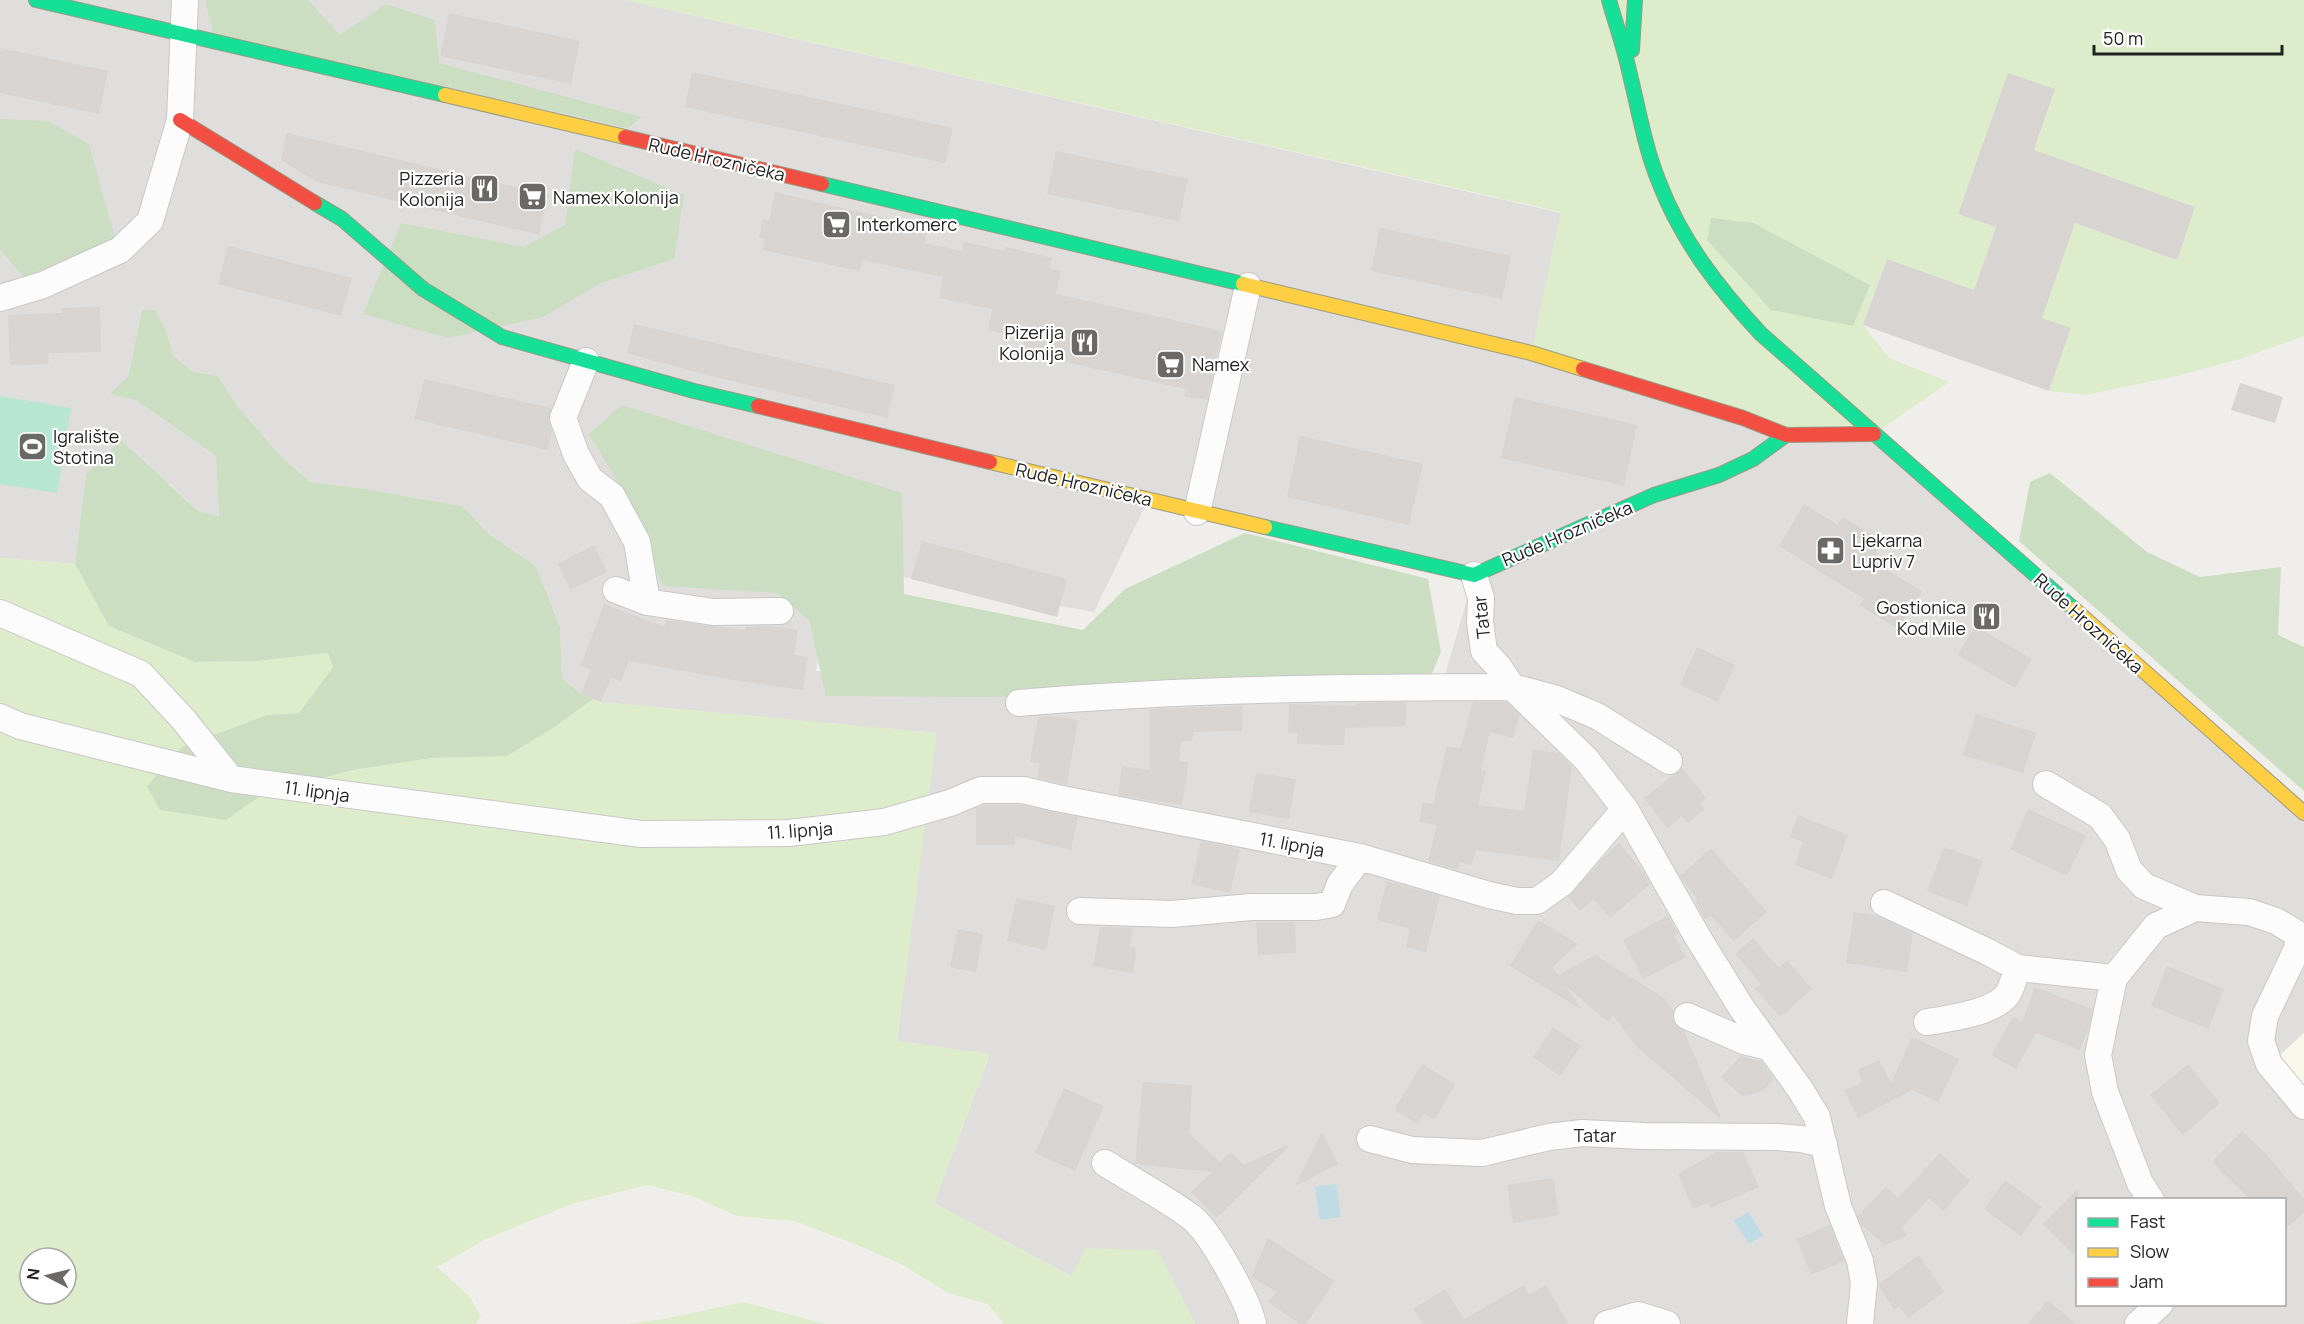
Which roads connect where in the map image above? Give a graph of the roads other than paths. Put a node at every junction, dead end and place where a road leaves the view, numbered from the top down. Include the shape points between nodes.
1 (36, 0) edge
2 (185, 0) edge
3 (1609, 0) edge
4 (1635, 0) edge
5 (184, 36) junction
6 (1630, 73) junction
7 (180, 120) junction
8 (1248, 286) junction
9 (0, 298) edge
10 (586, 361) junction
11 (1874, 434) junction
12 (1786, 435) junction
13 (1197, 512) junction
14 (1474, 575) junction
15 (616, 590) dead end
16 (647, 602) junction
17 (780, 611) dead end
18 (0, 613) edge
19 (1512, 687) junction
20 (1019, 703) dead end
21 (0, 717) edge
22 (1669, 761) dead end
23 (231, 779) junction
24 (2046, 784) dead end
25 (1624, 809) junction
26 (2304, 813) edge
27 (1360, 857) junction
28 (1884, 903) dead end
29 (2194, 908) junction
30 (1080, 911) dead end
31 (2302, 935) edge
32 (2018, 968) junction
33 (2114, 978) junction
34 (1687, 1016) dead end
35 (1927, 1022) dead end
36 (1769, 1047) junction
37 (2304, 1106) edge
38 (1370, 1138) dead end
39 (1824, 1144) junction
40 (1105, 1163) dead end
41 (2150, 1198) edge
42 (2159, 1306) edge
43 (1253, 1324) edge
44 (1607, 1324) edge
45 (1666, 1324) edge
46 (1860, 1324) edge
47 (2138, 1324) edge

1 - 5 street, Rude Hrozničeka
2 - 5 street
3 - 6 street, Rude Hrozničeka
4 - 6 street, Rude Hrozničeka
5 - 7 street
5 - 8 street, Rude Hrozničeka
6 - 11 street, Rude Hrozničeka via 1659,183 1707,271 1761,334
7 - 9 street via 150,221 120,250 43,285
7 - 10 street, Rude Hrozničeka via 342,219 423,289 502,337
8 - 12 street, Rude Hrozničeka via 1531,353 1743,418
8 - 13 street
10 - 13 street, Rude Hrozničeka via 694,391
10 - 16 street via 563,418 590,478 612,496 637,542
11 - 12 street, Rude Hrozničeka
11 - 26 street, Rude Hrozničeka
12 - 14 street, Rude Hrozničeka via 1753,459 1719,475 1654,495
13 - 14 street, Rude Hrozničeka
14 - 19 street, Tatar via 1481,598 1484,651
15 - 16 street
16 - 17 street via 713,612
18 - 23 street via 141,674
19 - 20 street via 1250,691
19 - 22 street via 1554,698 1597,716
19 - 25 street, Tatar via 1586,759
21 - 23 street, 11. lipnja via 20,726
23 - 27 street, 11. lipnja via 641,834 789,833 884,822 981,790 1023,790
24 - 29 street via 2100,816 2117,839 2129,870 2144,886
25 - 27 street, 11. lipnja via 1562,883 1537,901 1489,895
25 - 36 street, Tatar via 1703,946
27 - 30 street via 1340,884 1332,904 1251,906 1172,914
28 - 32 street
29 - 31 street via 2248,912
29 - 33 street via 2156,926
31 - 37 street via 2265,1016 2261,1041 2269,1065
32 - 33 street
32 - 35 street via 2006,996 1987,1008
33 - 41 street via 2098,1054 2105,1092 2140,1183
34 - 36 street via 1744,1041
36 - 39 street, Tatar via 1817,1117
38 - 39 street, Tatar via 1412,1150 1482,1153 1582,1133 1801,1138
39 - 46 street, Tatar via 1838,1206 1860,1262 1864,1283
40 - 43 street via 1194,1218 1225,1262
42 - 47 street
44 - 45 street via 1638,1315

